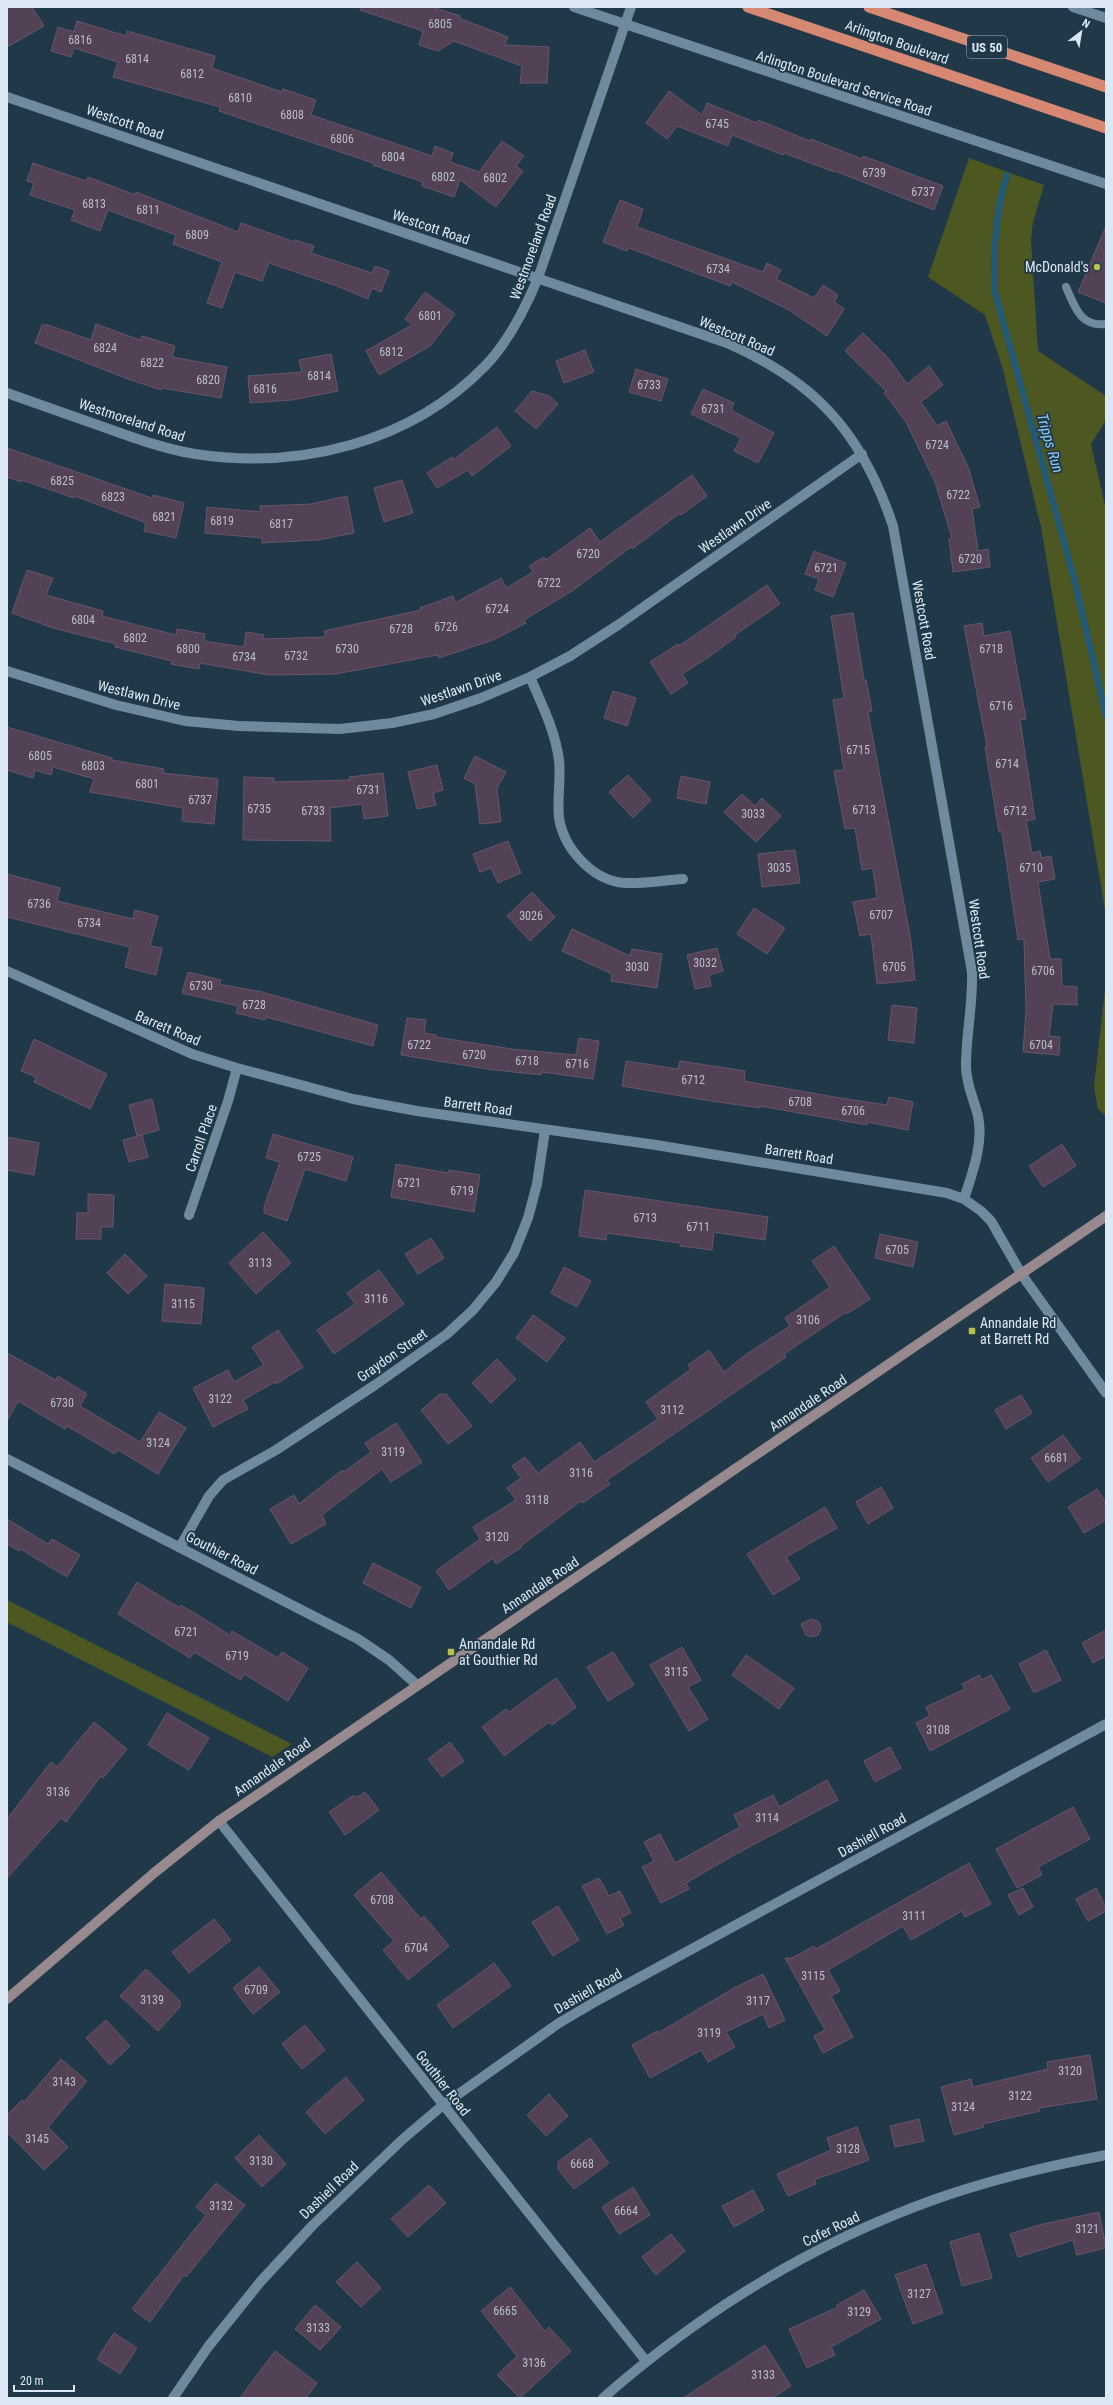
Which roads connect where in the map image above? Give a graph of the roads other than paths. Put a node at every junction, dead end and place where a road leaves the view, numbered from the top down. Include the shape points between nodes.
1 (574, 7) edge
2 (631, 7) edge
3 (748, 7) edge
4 (869, 7) edge
5 (1073, 7) edge
6 (1106, 18) edge
7 (626, 25) junction
8 (1106, 87) edge
9 (7, 97) edge
10 (1106, 128) edge
11 (1106, 184) edge
12 (538, 278) junction
13 (1066, 287) dead end
14 (1106, 324) edge
15 (7, 393) edge
16 (862, 454) junction
17 (7, 671) edge
18 (530, 677) junction
19 (683, 879) dead end
20 (8, 973) edge
21 (237, 1068) junction
22 (545, 1130) junction
23 (964, 1199) junction
24 (189, 1215) dead end
25 (1106, 1216) edge
26 (1022, 1275) junction
27 (1106, 1393) edge
28 (7, 1459) edge
29 (180, 1547) junction
30 (417, 1685) junction
31 (1106, 1724) edge
32 (219, 1821) junction
33 (7, 1999) edge
34 (443, 2104) junction
35 (1106, 2155) edge
36 (646, 2361) junction
37 (173, 2398) edge
38 (603, 2398) edge

1 - 7 street, Arlington Boulevard Service Road
2 - 7 street, Westmoreland Road
3 - 10 highway, Arlington Boulevard
4 - 8 highway, Arlington Boulevard / US 50
5 - 6 street
7 - 11 street, Arlington Boulevard Service Road
7 - 12 street, Westmoreland Road
9 - 12 street, Westcott Road
12 - 15 street, Westmoreland Road via 528,304 509,335 486,365 459,390 408,422 360,443 320,453 264,458 194,454 156,445
12 - 16 street, Westcott Road via 727,343 760,358 791,377 819,400 843,426
13 - 14 lane via 1079,316 1096,325
16 - 18 street, Westlawn Drive via 618,625 570,656
16 - 23 street, Westcott Road via 882,492 893,526 972,972 966,1066 968,1087 978,1116 979,1134 973,1171
17 - 18 street, Westlawn Drive via 109,703 185,721 316,730 392,723 434,714
18 - 19 street via 554,732 559,762 560,818 565,836 575,853 588,867 605,877 624,883
20 - 21 street, Barrett Road via 192,1054
21 - 22 street, Barrett Road via 360,1100
21 - 24 street, Carroll Place
22 - 23 street, Barrett Road via 656,1145 939,1191
22 - 29 street, Graydon Street via 537,1184 528,1218 514,1253 496,1282 473,1310 447,1334 375,1385 276,1450 223,1480 209,1496
23 - 26 street via 991,1221
25 - 26 main road, Annandale Road
26 - 27 street
26 - 30 main road, Annandale Road
28 - 29 street, Gouthier Road
29 - 30 street, Gouthier Road via 358,1639 389,1660
30 - 32 main road, Annandale Road
31 - 34 street, Dashiell Road via 598,2000 559,2023
32 - 33 main road, Annandale Road
32 - 34 street, Gouthier Road
34 - 36 street, Gouthier Road
34 - 37 street, Dashiell Road via 312,2225 208,2347
35 - 36 street, Cofer Road via 993,2181 881,2220 774,2274 698,2322
36 - 38 street, Cofer Road

